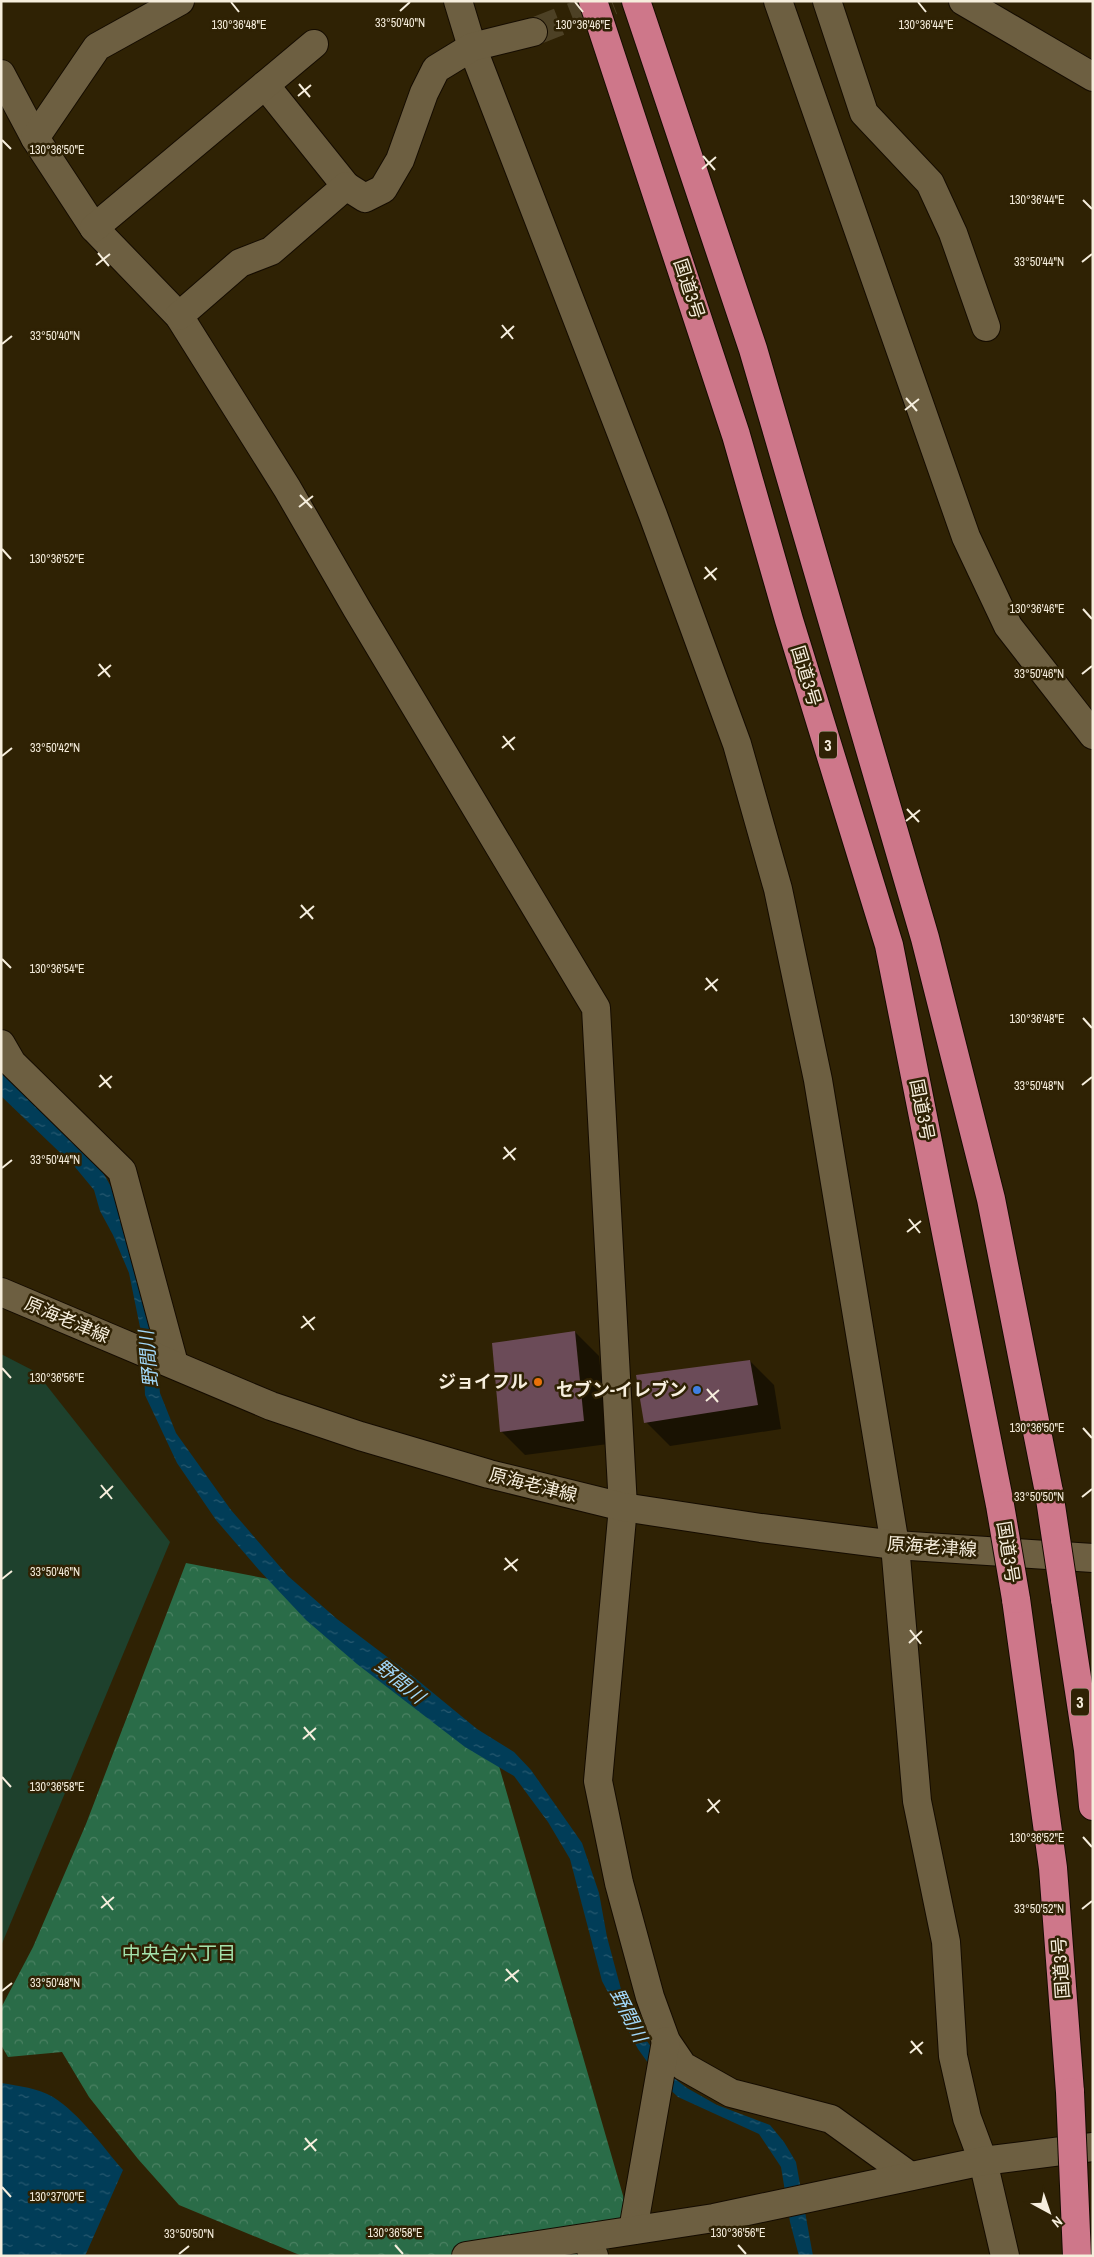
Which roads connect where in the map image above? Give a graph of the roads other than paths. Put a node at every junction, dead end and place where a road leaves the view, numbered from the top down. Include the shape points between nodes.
1 (180, 1) edge
2 (458, 1) edge
3 (593, 1) edge
4 (636, 1) edge
5 (778, 1) edge
6 (827, 1) edge
7 (963, 1) edge
8 (533, 32) tunnel mouth
9 (314, 44) dead end
10 (472, 47) junction
11 (1, 74) edge
12 (1093, 77) edge
13 (265, 85) junction
14 (35, 138) junction
15 (346, 186) junction
16 (94, 228) junction
17 (179, 316) junction
18 (986, 327) dead end
19 (1093, 734) edge
20 (1, 1044) edge
21 (1, 1292) edge
22 (174, 1364) junction
23 (623, 1507) junction
24 (895, 1546) junction
25 (1093, 1558) edge
26 (1093, 1806) edge
27 (666, 2041) junction
28 (1093, 2147) edge
29 (983, 2161) junction
30 (910, 2176) junction
31 (632, 2230) junction
32 (590, 2247) edge
33 (466, 2256) edge
34 (1005, 2256) edge
35 (1077, 2256) edge

1 - 14 street via 97,47
2 - 10 street
3 - 35 highway, 国道3号 / 3, bridge via 736,435 889,945 1016,1598 1054,1868 1070,2092
4 - 26 highway, 3, bridge via 753,348 925,938 991,1199 1049,1492 1088,1750
5 - 19 street via 966,537 1008,626
6 - 18 street via 864,113 930,182 953,232
7 - 12 street
8 - 10 street
9 - 13 street
10 - 15 street via 436,69 400,160 383,189 365,198
10 - 24 street via 650,506 737,744 778,888 818,1080
11 - 14 street
13 - 15 street
13 - 16 street
14 - 16 street
15 - 17 street via 271,251 240,263
16 - 17 street
17 - 23 street via 287,488 596,1008
20 - 22 street via 12,1063 122,1171
21 - 22 street, 原海老津線
22 - 23 street, 原海老津線 via 271,1406 360,1436 489,1474
23 - 24 street, 原海老津線
23 - 27 street via 598,1780 619,1883 650,1997
24 - 25 street, 原海老津線
24 - 29 street via 917,1801 946,1942 953,2056 967,2118
27 - 30 street via 683,2066 731,2092 831,2119
27 - 31 street
28 - 29 street
29 - 30 street
29 - 34 street
30 - 31 street via 714,2218
31 - 32 street
32 - 33 street

